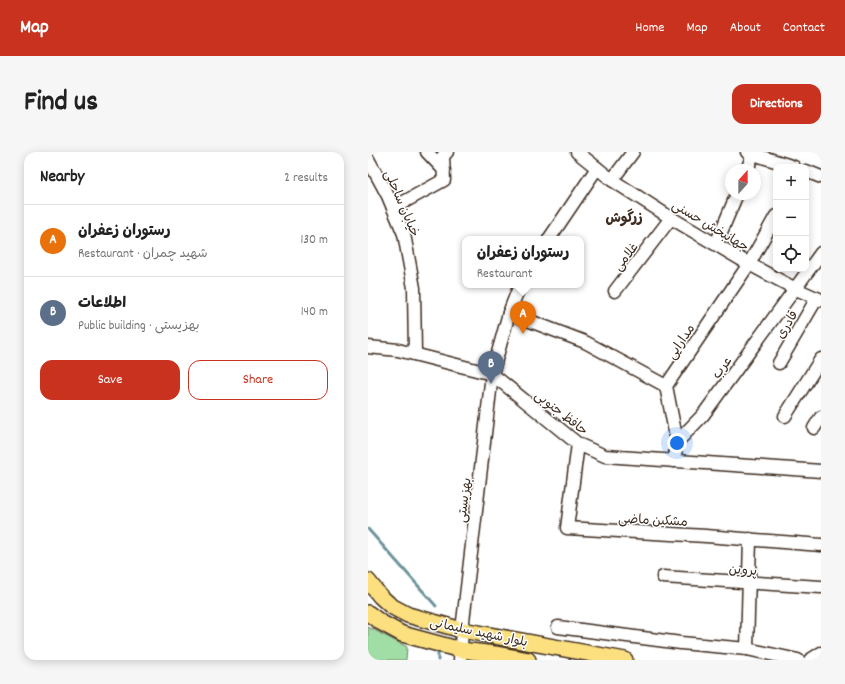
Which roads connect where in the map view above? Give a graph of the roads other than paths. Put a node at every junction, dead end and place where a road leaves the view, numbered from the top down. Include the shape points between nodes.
1 (426, 152) edge
2 (447, 152) edge
3 (577, 152) edge
4 (633, 152) edge
5 (750, 153) edge
6 (777, 157) edge
7 (368, 159) edge
8 (748, 164) edge
9 (789, 164) edge
10 (597, 168) junction
11 (444, 170) junction
12 (809, 172) edge
13 (821, 177) edge
14 (612, 180) junction
15 (734, 200) edge
16 (393, 208) junction
17 (672, 218) junction
18 (773, 221) edge
19 (550, 236) edge
20 (716, 244) junction
21 (821, 253) edge
22 (749, 264) junction
23 (519, 288) edge
24 (794, 288) junction
25 (615, 291) dead end
26 (819, 299) edge
27 (509, 313) junction
28 (368, 347) edge
29 (415, 354) junction
30 (821, 359) edge
31 (778, 363) dead end
32 (492, 374) junction
33 (666, 386) junction
34 (785, 416) dead end
35 (821, 417) edge
36 (814, 428) dead end
37 (677, 442) junction
38 (578, 444) junction
39 (674, 461) junction
40 (821, 471) edge
41 (750, 539) junction
42 (821, 545) edge
43 (663, 577) dead end
44 (368, 581) edge
45 (748, 583) junction
46 (821, 588) edge
47 (368, 613) edge
48 (558, 628) dead end
49 (462, 630) junction
50 (747, 649) junction
51 (821, 653) edge
52 (460, 655) edge
53 (528, 660) edge
54 (625, 660) edge
55 (798, 660) edge
56 (810, 660) edge

1 - 11 street
2 - 11 street via 443,156
3 - 10 street, جهانبخش حسنی
4 - 14 street
5 - 6 street
5 - 8 street
6 - 9 street
7 - 16 street, خیابان ساحلی
10 - 14 street, جهانبخش حسنی
10 - 19 street
11 - 16 street via 444,180
12 - 13 street
14 - 17 street, جهانبخش حسنی
15 - 20 street
16 - 29 street, خیابان ساحلی via 404,234 414,288
17 - 20 street, جهانبخش حسنی
17 - 25 street, غلامی
18 - 22 street, مدارایی
20 - 22 street, جهانبخش حسنی
21 - 24 street, عرب
22 - 24 street, جهانبخش حسنی
22 - 33 street, مدارایی
23 - 27 street, بهزیستی
24 - 26 street, جهانبخش حسنی
24 - 37 street, عرب via 703,415
26 - 31 street, قادری
27 - 32 street, بهزیستی
27 - 33 street via 585,342
28 - 29 street, حافظ جنوبی
29 - 32 street, حافظ جنوبی
30 - 34 street
32 - 38 street, حافظ جنوبی
32 - 49 street, بهزیستی
33 - 37 street
35 - 36 street
37 - 39 street
38 - 39 street, حافظ جنوبی via 606,456
38 - 41 street, مشکین ماضی via 567,528
39 - 40 street, حافظ جنوبی
41 - 42 street, مشکین ماضی
41 - 45 street
43 - 45 street, پروین
44 - 49 main road, بلوار شهید سلیمانی via 391,606 408,615
45 - 46 street, پروین
45 - 50 street
47 - 52 main road, بلوار شهید سلیمانی via 402,634
48 - 50 street
49 - 52 street, بهزیستی
49 - 54 main road, بلوار شهید سلیمانی
50 - 55 street
51 - 56 street
52 - 53 main road, بلوار شهید سلیمانی via 495,654

